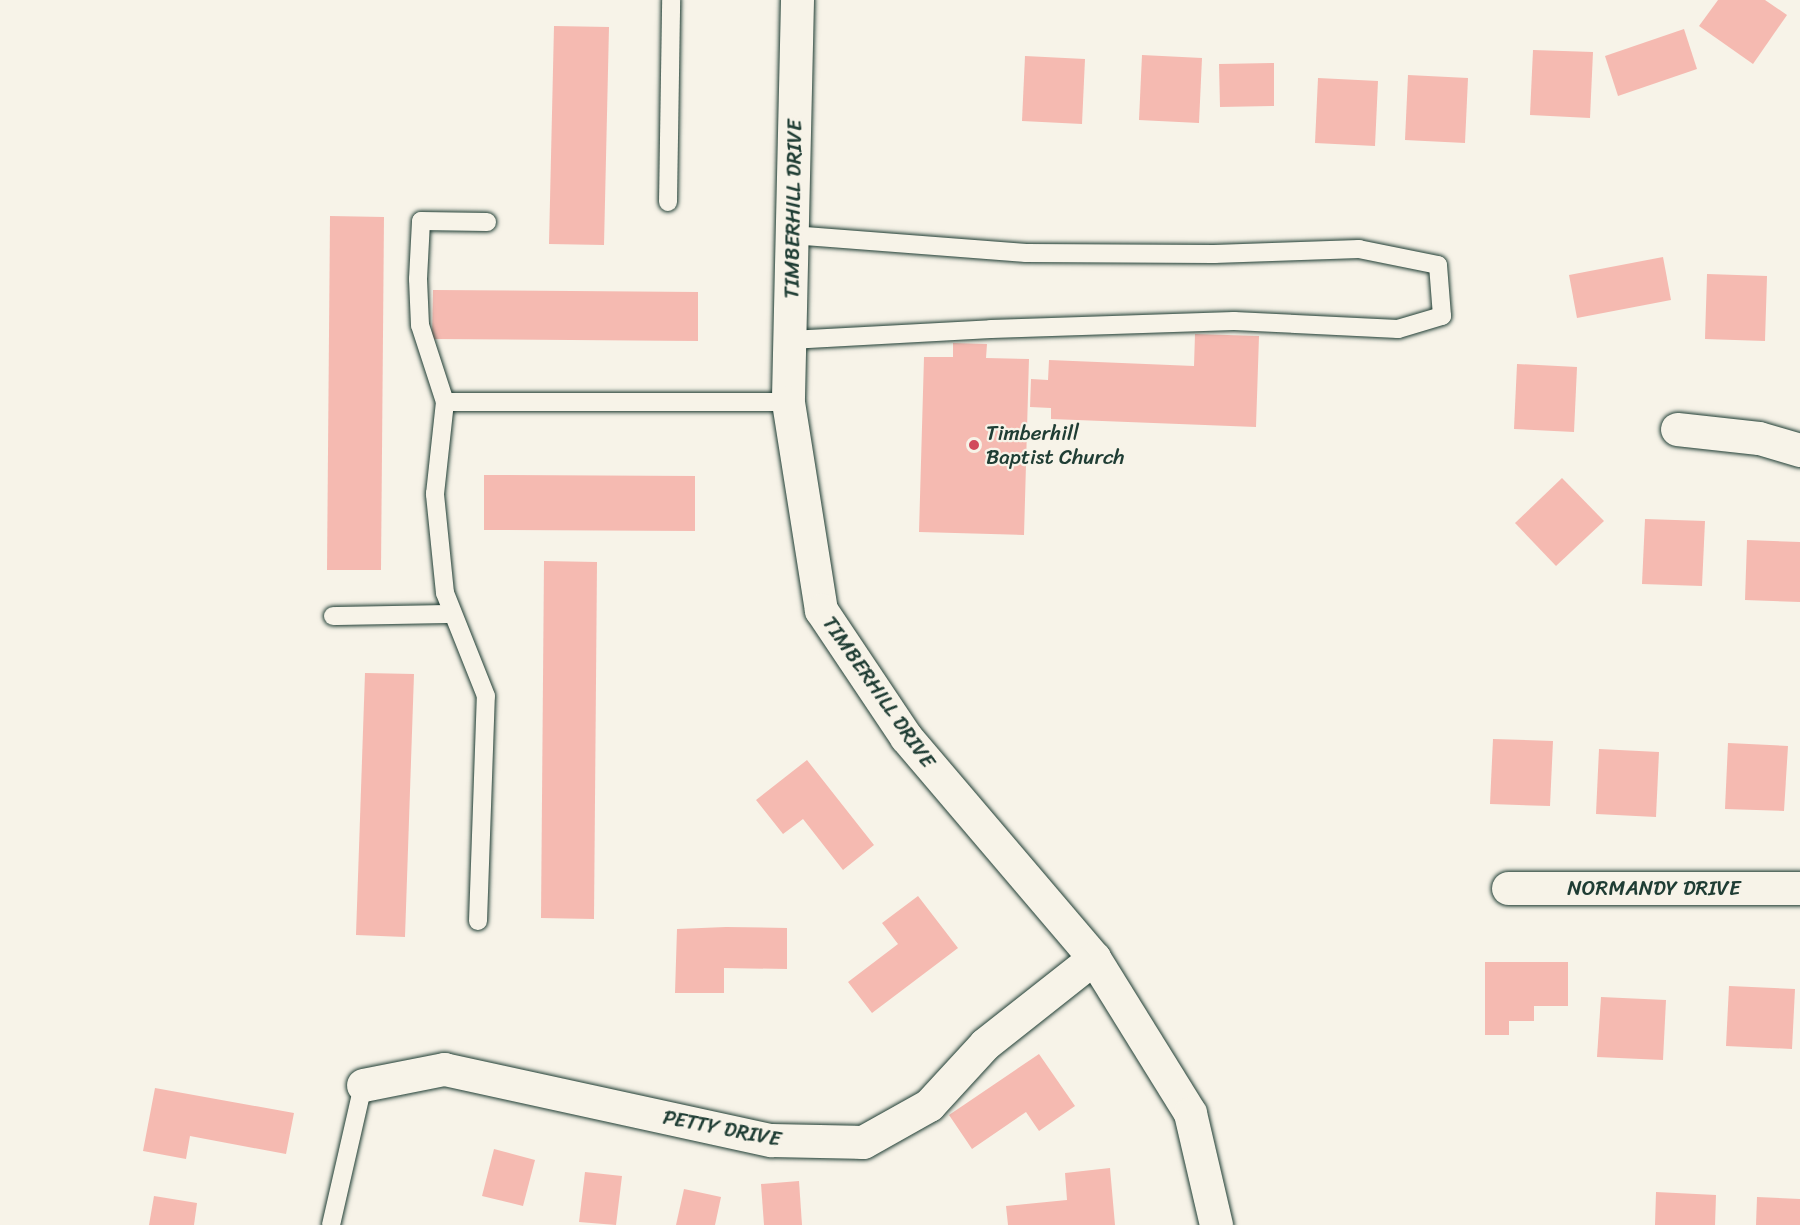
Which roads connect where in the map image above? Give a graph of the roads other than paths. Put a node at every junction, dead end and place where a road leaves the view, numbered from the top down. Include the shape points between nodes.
1 (671, 0) edge
2 (797, 0) edge
3 (668, 202) dead end
4 (487, 222) dead end
5 (792, 235) junction
6 (790, 340) junction
7 (445, 402) junction
8 (788, 402) junction
9 (1677, 429) dead end
10 (1800, 450) edge
11 (452, 614) junction
12 (333, 616) dead end
13 (1508, 888) dead end
14 (1800, 888) edge
15 (478, 921) dead end
16 (1094, 958) junction
17 (363, 1085) joint
18 (331, 1225) edge
19 (1216, 1225) edge

1 - 3 lane
2 - 5 street, TIMBERHILL DRIVE
4 - 7 lane via 421,221 420,325
5 - 6 street, TIMBERHILL DRIVE
5 - 6 lane via 1026,253 1214,254 1359,249 1438,264 1442,316 1398,329 1234,321
6 - 8 street, TIMBERHILL DRIVE
7 - 8 lane
7 - 11 lane via 435,494 445,592
8 - 16 street, TIMBERHILL DRIVE via 821,610 906,737
9 - 10 street via 1759,438
11 - 12 lane
11 - 15 lane via 486,696
13 - 14 street, NORMANDY DRIVE
16 - 17 street, PETTY DRIVE via 985,1044 929,1105 863,1142 771,1140 444,1069
16 - 19 street, TIMBERHILL DRIVE via 1190,1113
17 - 18 lane

